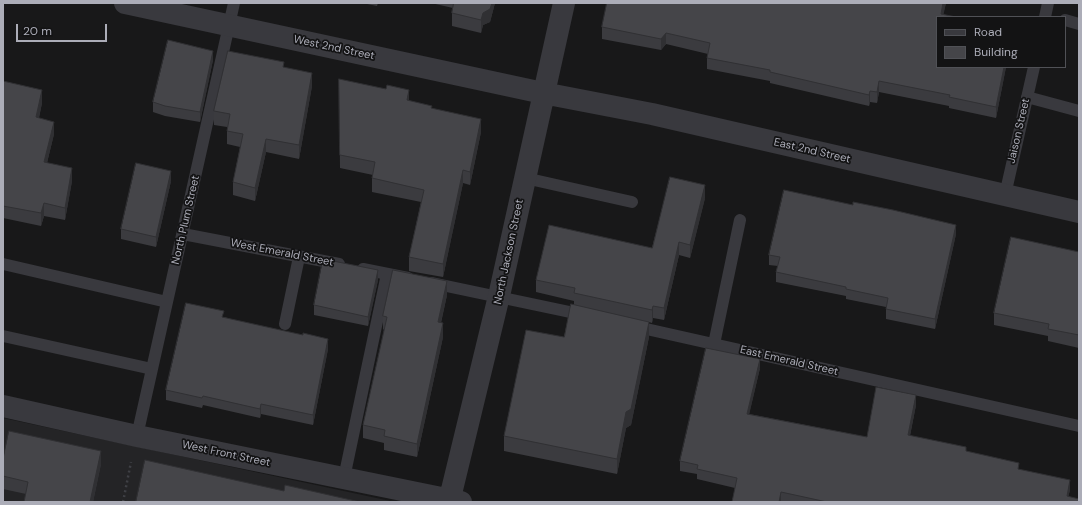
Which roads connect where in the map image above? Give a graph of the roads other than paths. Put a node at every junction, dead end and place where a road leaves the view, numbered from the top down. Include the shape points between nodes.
1 (125, 3) edge
2 (234, 3) edge
3 (564, 3) edge
4 (1048, 3) edge
5 (1047, 16) edge
6 (1066, 20) edge
7 (1079, 24) edge
8 (230, 25) junction
9 (1034, 68) edge
10 (543, 93) junction
11 (1027, 98) junction
12 (1079, 111) edge
13 (525, 178) junction
14 (1005, 195) junction
15 (632, 202) dead end
16 (1079, 212) edge
17 (740, 220) dead end
18 (183, 234) junction
19 (300, 256) junction
20 (3, 264) edge
21 (388, 274) junction
22 (499, 296) junction
23 (167, 302) junction
24 (597, 318) edge
25 (621, 323) edge
26 (285, 324) dead end
27 (3, 336) edge
28 (714, 344) junction
29 (152, 370) junction
30 (3, 406) edge
31 (1079, 426) edge
32 (137, 436) junction
33 (344, 478) junction
34 (453, 501) edge

1 - 8 street, West 2nd Street
2 - 8 lane, North Plum Street
3 - 10 street, North Jackson Street
4 - 5 lane
6 - 7 lane
8 - 10 street, West 2nd Street
8 - 18 lane, North Plum Street
9 - 11 lane, Jaison Street
10 - 13 street, North Jackson Street
10 - 14 street, East 2nd Street via 652,114
11 - 12 lane
11 - 14 lane, Jaison Street
13 - 15 lane
13 - 22 street, North Jackson Street
14 - 16 street, East 2nd Street
17 - 28 lane
18 - 19 lane, West Emerald Street
18 - 23 lane, North Plum Street
19 - 21 lane, West Emerald Street
19 - 26 lane
20 - 23 lane
21 - 22 lane, West Emerald Street
21 - 33 lane
22 - 24 lane
22 - 34 street, North Jackson Street
23 - 29 lane, North Plum Street
25 - 28 lane, East Emerald Street
27 - 29 lane
28 - 31 lane, East Emerald Street
29 - 32 lane, North Plum Street
30 - 32 street, West Front Street
32 - 33 street, West Front Street
33 - 34 street, West Front Street

